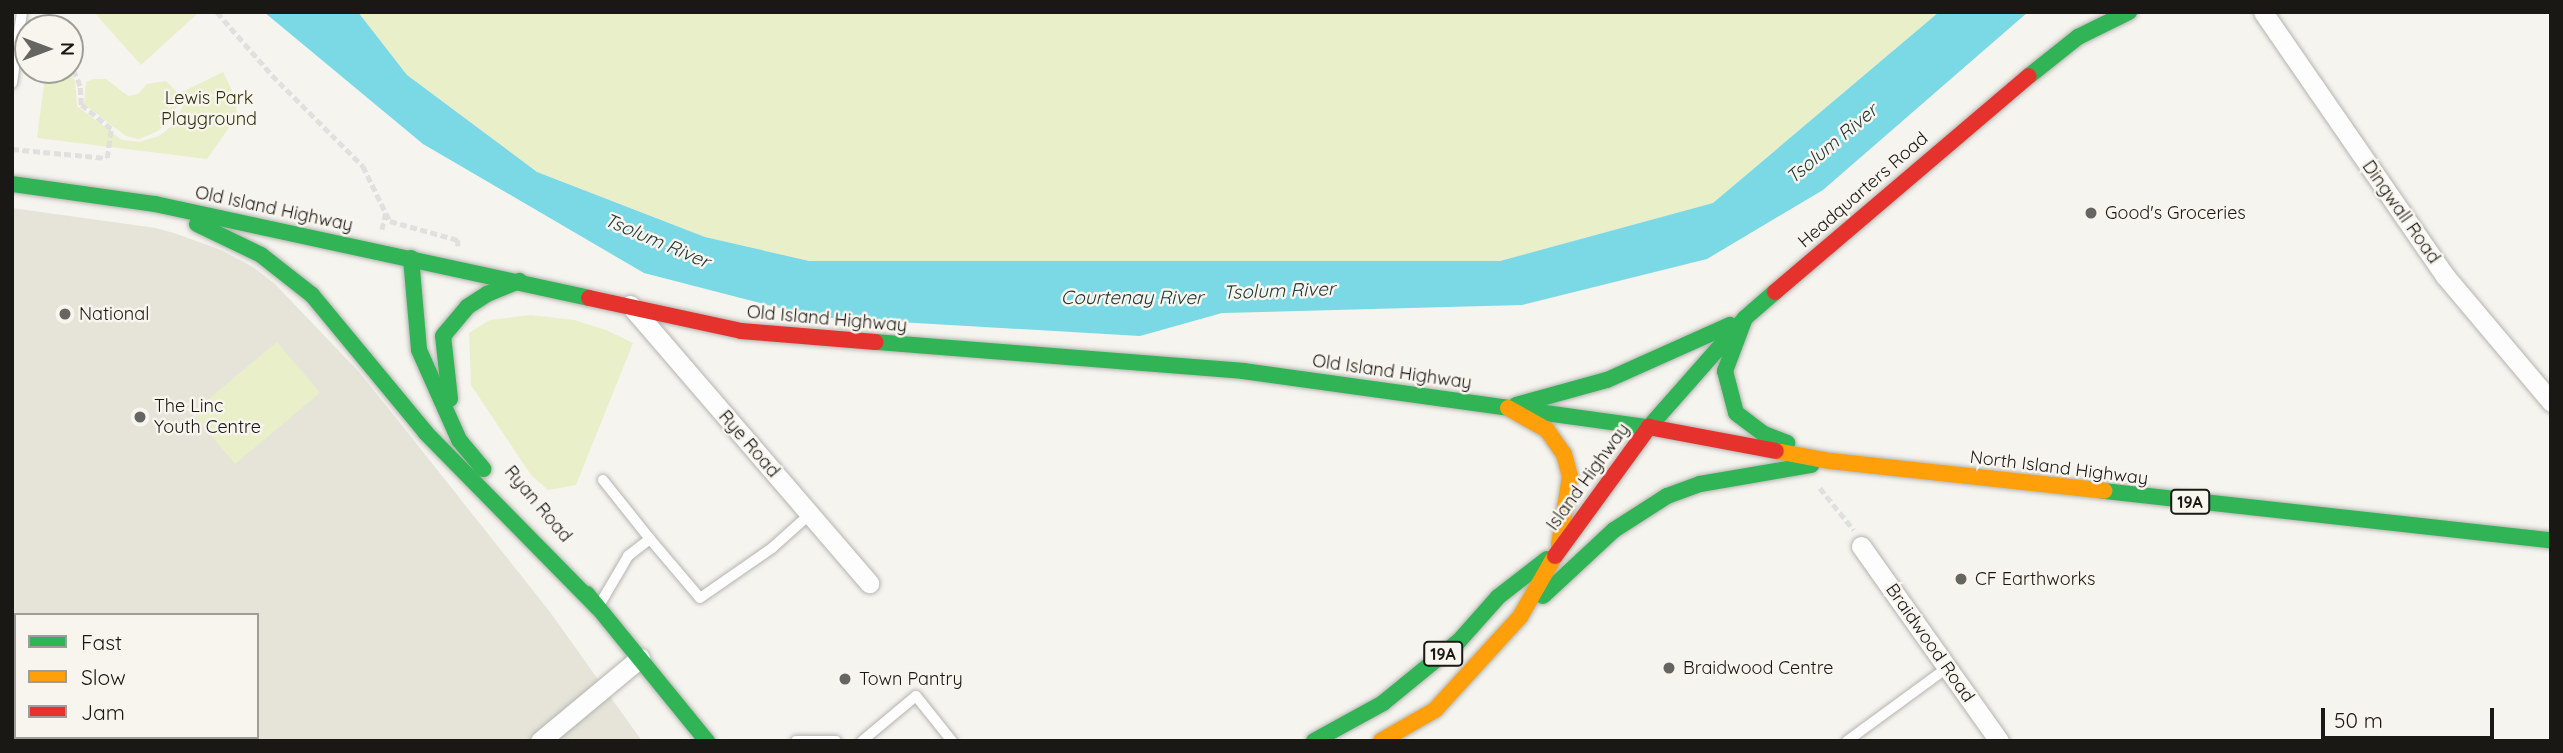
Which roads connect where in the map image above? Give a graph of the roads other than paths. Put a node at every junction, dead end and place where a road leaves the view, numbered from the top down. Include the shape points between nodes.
1 (22, 12) edge
2 (2129, 12) edge
3 (2263, 12) edge
4 (12, 83) edge
5 (12, 184) edge
6 (155, 204) junction
7 (411, 258) junction
8 (520, 281) junction
9 (629, 304) junction
10 (1745, 318) junction
11 (2551, 402) edge
12 (1508, 408) junction
13 (1649, 427) junction
14 (459, 440) junction
15 (1830, 461) junction
16 (603, 480) dead end
17 (810, 514) junction
18 (650, 539) junction
19 (1858, 539) road end
20 (2551, 540) edge
21 (1559, 549) junction
22 (869, 583) dead end
23 (598, 608) junction
24 (1520, 617) junction
25 (640, 658) junction
26 (1948, 667) junction
27 (1383, 703) junction
28 (1436, 710) junction
29 (1380, 733) edge
30 (1423, 733) dead end
31 (540, 741) edge
32 (707, 741) edge
33 (796, 741) edge
34 (835, 741) edge
35 (862, 741) edge
36 (952, 741) edge
37 (1314, 741) edge
38 (1847, 741) edge
39 (1999, 741) edge

1 - 4 lane
2 - 10 main road, Headquarters Road via 2078,37 2005,95
3 - 11 street, Dingwall Road via 2445,276
5 - 6 main road, Old Island Highway
6 - 7 main road, Old Island Highway
6 - 23 main road via 261,255 312,295 426,433
7 - 8 main road, Old Island Highway
7 - 14 main road, Ryan Road via 419,350
8 - 9 main road, Old Island Highway
8 - 14 main road via 487,293 467,307 443,336 445,376
9 - 12 main road, Old Island Highway via 741,331 1243,371
9 - 17 street, Rye Road
10 - 12 main road via 1626,373
10 - 13 main road, Headquarters Road
10 - 15 main road via 1726,370 1736,413 1764,434
12 - 13 main road, Old Island Highway
12 - 21 main road via 1547,430 1564,454 1570,477
13 - 15 main road, North Island Highway / 19A
13 - 21 main road, Island Highway / 19A
14 - 23 main road, Ryan Road
15 - 20 main road, North Island Highway / 19A
15 - 24 main road via 1711,481 1667,496 1615,530
16 - 18 lane
17 - 18 lane via 772,548 700,598
17 - 22 street, Rye Road
18 - 23 lane via 628,556
19 - 26 street, Braidwood Road
21 - 24 main road, Island Highway / 19A
21 - 27 main road, Island Highway / 19A via 1498,597 1459,641
23 - 25 main road, Ryan Road
24 - 28 main road, Island Highway / 19A
25 - 31 street
25 - 32 main road, Ryan Road
26 - 38 lane
26 - 39 street, Braidwood Road
27 - 29 lane
27 - 37 main road, Island Highway / 19A
28 - 29 main road, Island Highway / 19A
28 - 30 lane
33 - 34 lane
35 - 36 lane via 916,696

